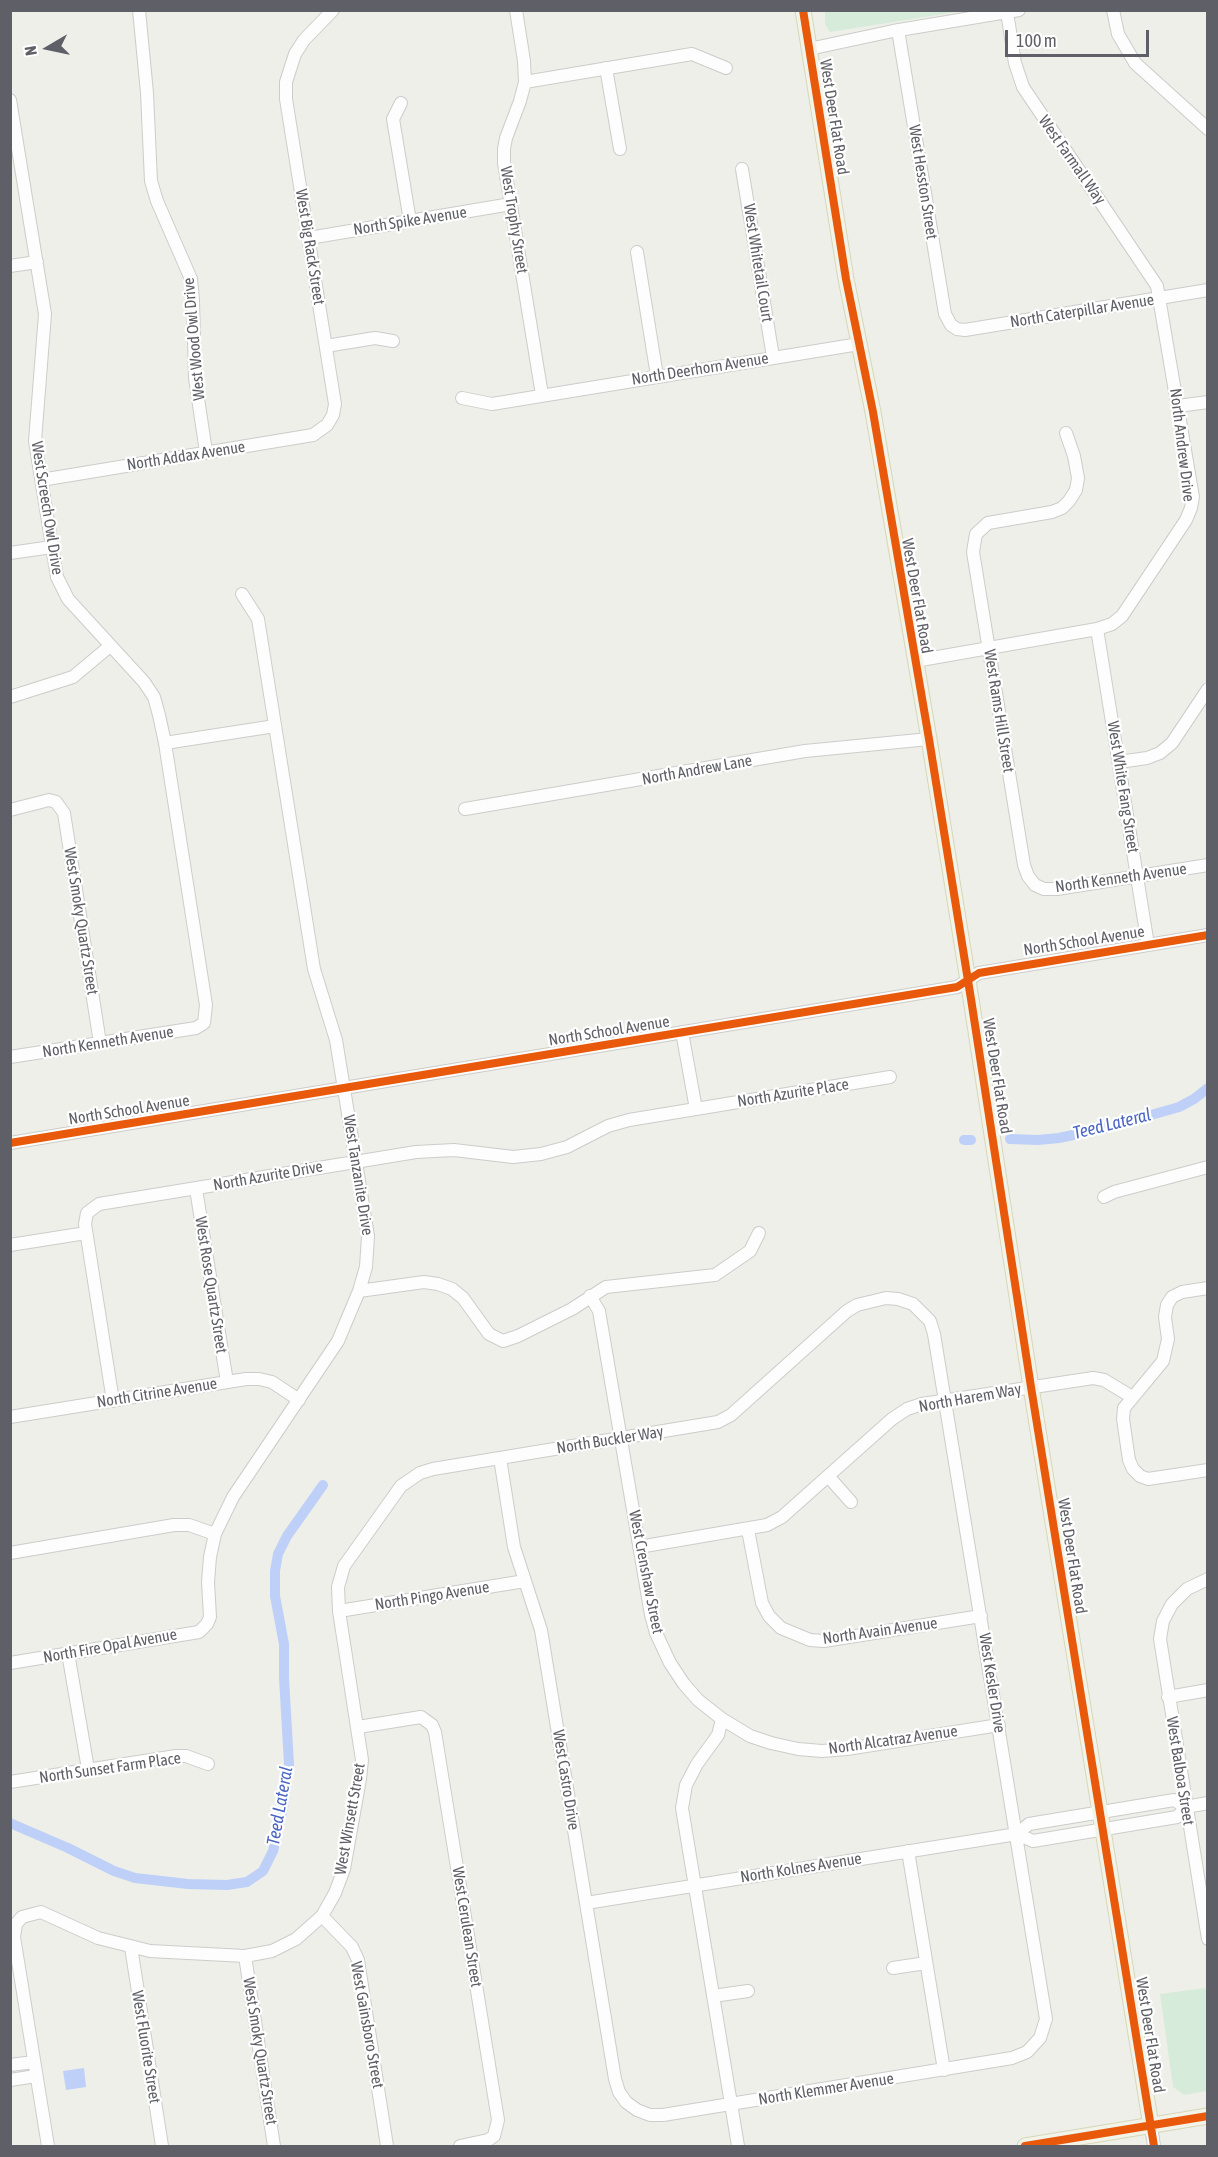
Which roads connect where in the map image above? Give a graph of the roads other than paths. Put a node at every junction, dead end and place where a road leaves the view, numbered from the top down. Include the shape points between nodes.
1 (333, 10) edge
2 (516, 10) edge
3 (803, 10) edge
4 (1113, 10) edge
5 (1013, 11) edge
6 (138, 13) edge
7 (898, 30) junction
8 (809, 49) junction
9 (606, 68) junction
10 (726, 68) dead end
11 (525, 82) junction
12 (10, 100) edge
13 (401, 103) dead end
14 (1208, 129) edge
15 (620, 149) dead end
16 (15, 152) edge
17 (742, 169) dead end
18 (511, 204) junction
19 (410, 221) junction
20 (309, 238) junction
21 (637, 252) dead end
22 (37, 262) junction
23 (10, 266) edge
24 (1208, 290) edge
25 (1160, 298) junction
26 (957, 329) joint
27 (393, 341) dead end
28 (859, 344) junction
29 (326, 346) junction
30 (773, 357) junction
31 (657, 376) junction
32 (542, 395) junction
33 (462, 398) dead end
34 (1208, 402) edge
35 (1178, 406) junction
36 (327, 425) joint
37 (1066, 433) dead end
38 (207, 452) junction
39 (41, 480) junction
40 (52, 547) junction
41 (10, 553) edge
42 (242, 594) dead end
43 (1097, 628) junction
44 (110, 646) junction
45 (988, 646) junction
46 (915, 661) junction
47 (1208, 689) edge
48 (10, 697) edge
49 (274, 726) junction
50 (929, 739) junction
51 (165, 743) junction
52 (1119, 762) junction
53 (465, 809) dead end
54 (10, 810) edge
55 (1208, 865) edge
56 (1137, 876) junction
57 (1035, 885) joint
58 (1208, 935) edge
59 (1148, 945) junction
60 (968, 979) junction
61 (204, 1023) joint
62 (682, 1032) junction
63 (100, 1043) junction
64 (10, 1057) edge
65 (890, 1077) dead end
66 (344, 1088) junction
67 (696, 1109) junction
68 (10, 1143) edge
69 (356, 1161) junction
70 (1208, 1167) edge
71 (196, 1189) junction
72 (1104, 1197) dead end
73 (86, 1233) junction
74 (759, 1233) dead end
75 (10, 1245) edge
76 (1208, 1288) edge
77 (359, 1291) junction
78 (590, 1296) junction
79 (922, 1311) joint
80 (227, 1382) junction
81 (1031, 1387) junction
82 (1132, 1396) junction
83 (299, 1400) junction
84 (945, 1400) junction
85 (113, 1401) junction
86 (10, 1417) edge
87 (622, 1438) junction
88 (500, 1458) junction
89 (1208, 1470) edge
90 (828, 1476) junction
91 (851, 1502) dead end
92 (748, 1530) junction
93 (215, 1534) junction
94 (639, 1547) junction
95 (10, 1553) edge
96 (1208, 1579) edge
97 (525, 1581) junction
98 (339, 1611) junction
99 (981, 1616) junction
100 (207, 1624) joint
101 (68, 1653) junction
102 (10, 1663) edge
103 (1208, 1690) edge
104 (1168, 1697) junction
105 (722, 1719) junction
106 (999, 1725) junction
107 (358, 1727) junction
108 (208, 1764) dead end
109 (88, 1769) junction
110 (10, 1782) edge
111 (1208, 1803) edge
112 (1186, 1807) junction
113 (1100, 1812) junction
114 (1104, 1829) junction
115 (1017, 1834) junction
116 (908, 1851) junction
117 (694, 1886) junction
118 (586, 1903) junction
119 (1205, 1914) edge
120 (322, 1916) junction
121 (1208, 1939) edge
122 (131, 1947) junction
123 (245, 1956) junction
124 (926, 1963) junction
125 (893, 1968) dead end
126 (748, 1991) dead end
127 (713, 1996) junction
128 (1027, 2052) joint
129 (34, 2062) junction
130 (10, 2066) edge
131 (944, 2070) junction
132 (36, 2076) junction
133 (10, 2080) edge
134 (626, 2102) joint
135 (731, 2104) junction
136 (1208, 2116) edge
137 (1151, 2126) junction
138 (48, 2146) edge
139 (162, 2146) edge
140 (274, 2146) edge
141 (387, 2146) edge
142 (460, 2146) edge
143 (738, 2146) edge
144 (1025, 2146) edge
145 (1154, 2146) edge

1 - 20 street, West Big Rack Street via 304,40 289,67 286,82
2 - 11 street, West Trophy Street
3 - 8 main road, West Deer Flat Road
4 - 14 street via 1118,34 1135,63
5 - 7 street
5 - 25 street, West Farmall Way via 1015,63 1026,93 1151,275
6 - 38 street, West Wood Owl Drive via 151,181 191,279 195,378
7 - 8 street
7 - 26 street, West Hesston Street via 945,314
8 - 28 main road, West Deer Flat Road
9 - 10 street via 692,54
9 - 11 street
9 - 15 street
11 - 18 street, West Trophy Street via 504,149
12 - 16 street, West Screech Owl Drive
13 - 19 street via 393,119
16 - 22 street, West Screech Owl Drive
17 - 30 street, West Whitetail Court
18 - 19 street, North Spike Avenue
18 - 32 street, West Trophy Street
19 - 20 street, North Spike Avenue
20 - 29 street, West Big Rack Street
21 - 31 street
22 - 23 street
22 - 39 street, West Screech Owl Drive via 45,314 35,441
24 - 25 street, North Caterpillar Avenue
25 - 26 street, North Caterpillar Avenue
25 - 35 street, North Andrew Drive
27 - 29 street via 375,338
28 - 30 street, North Deerhorn Avenue
28 - 46 main road, West Deer Flat Road
29 - 36 street, West Big Rack Street via 335,404
30 - 31 street, North Deerhorn Avenue
31 - 32 street, North Deerhorn Avenue
32 - 33 street, North Deerhorn Avenue via 492,404
34 - 35 street
35 - 43 street, North Andrew Drive via 1191,508 1122,616
36 - 38 street, North Addax Avenue via 314,435
37 - 45 street, West Rams Hill Street via 1078,478 1070,501 1052,512 988,523 976,534 973,552
38 - 39 street, North Addax Avenue
39 - 40 street, West Screech Owl Drive
40 - 41 street
40 - 44 street, West Screech Owl Drive via 57,577 68,599
42 - 49 street, West Tanzanite Drive via 258,619
43 - 45 street, North Andrew Drive
43 - 52 street, West White Fang Street
44 - 48 street via 73,677
44 - 51 street, West Screech Owl Drive via 154,697
45 - 46 street, North Andrew Drive
45 - 57 street, West Rams Hill Street via 1024,865
46 - 50 main road, West Deer Flat Road
47 - 52 street via 1172,743 1160,753
49 - 51 street
49 - 66 street, West Tanzanite Drive via 314,969 336,1040
50 - 53 street, North Andrew Lane via 805,751
50 - 60 main road, West Deer Flat Road
51 - 61 street, West Screech Owl Drive via 206,1005
52 - 56 street, West White Fang Street
54 - 63 street, West Smoky Quartz Street via 49,800 56,802 64,813
55 - 56 street, North Kenneth Avenue
56 - 57 street, North Kenneth Avenue via 1057,889
56 - 59 street, West White Fang Street
58 - 59 street, North School Avenue
59 - 60 street, North School Avenue via 979,973
60 - 62 street, North School Avenue via 957,987
60 - 81 main road, West Deer Flat Road
61 - 63 street, North Kenneth Avenue via 196,1028
62 - 66 street, North School Avenue
62 - 67 street
63 - 64 street, North Kenneth Avenue
65 - 67 street, North Azurite Place
66 - 68 street, North School Avenue
66 - 69 street, West Tanzanite Drive
67 - 69 street, North Azurite Drive via 608,1126 567,1147 542,1154 513,1157 454,1150
69 - 71 street, North Azurite Drive
69 - 77 street, West Tanzanite Drive via 368,1236 366,1267
70 - 72 street
71 - 73 street, North Azurite Drive via 99,1204 87,1213
71 - 80 street, West Rose Quartz Street
73 - 75 street
73 - 85 street
74 - 78 street via 750,1251 715,1275 616,1285
76 - 82 street via 1172,1297 1165,1317 1167,1351 1157,1370
77 - 78 street via 424,1282 438,1284 463,1298 489,1334 504,1341 572,1309
77 - 83 street, West Tanzanite Drive via 338,1341
78 - 87 street, West Crenshaw Street via 599,1311
79 - 84 street, West Kesler Drive via 934,1334
79 - 87 street, North Buckler Way via 898,1299 857,1305 731,1415 705,1425
80 - 83 street, North Citrine Avenue via 260,1379
80 - 85 street, North Citrine Avenue
81 - 82 street, North Harem Way via 1093,1378
81 - 84 street, North Harem Way
81 - 113 main road, West Deer Flat Road
82 - 89 street via 1124,1408 1123,1419 1129,1460 1140,1476 1148,1479
83 - 93 street, West Tanzanite Drive via 233,1497
84 - 90 street, North Harem Way via 907,1409
84 - 99 street, West Kesler Drive
85 - 86 street, North Citrine Avenue
87 - 88 street, North Buckler Way
87 - 94 street, West Crenshaw Street
88 - 97 street, West Castro Drive via 514,1547
88 - 98 street, North Buckler Way via 433,1469 401,1486 344,1566 338,1587
90 - 91 street
90 - 92 street, North Harem Way via 782,1517
92 - 94 street, North Harem Way
92 - 99 street, North Avain Avenue via 762,1603 769,1617 781,1628 810,1640
93 - 95 street via 174,1525
93 - 100 street, West Tanzanite Drive
94 - 105 street, West Crenshaw Street via 651,1615 664,1653 698,1700
96 - 104 street, West Balboa Street via 1187,1589 1163,1621 1160,1639
97 - 98 street, North Pingo Avenue
97 - 118 street, West Castro Drive via 541,1630
98 - 107 street, West Winsett Street
99 - 106 street, West Kesler Drive
100 - 101 street, North Fire Opal Avenue via 199,1632
101 - 102 street, North Fire Opal Avenue
101 - 109 street
103 - 104 street
104 - 112 street, West Balboa Street
105 - 106 street, North Alcatraz Avenue via 771,1743 822,1751
105 - 117 street via 718,1735 686,1785 683,1814
106 - 115 street, West Kesler Drive
107 - 120 street, West Winsett Street via 362,1769 344,1869
107 - 142 street, West Cerulean Street via 414,1717 427,1720 435,1732 498,2120 494,2136
108 - 109 street, North Sunset Farm Place via 176,1756
109 - 110 street, North Sunset Farm Place
111 - 112 street, North Kolnes Avenue
112 - 113 street, North Kolnes Avenue via 1174,1800
112 - 114 street, North Kolnes Avenue via 1177,1817
112 - 119 street, West Balboa Street
113 - 114 main road, West Deer Flat Road
113 - 115 street, North Kolnes Avenue via 1029,1824
114 - 115 street, North Kolnes Avenue via 1033,1841
114 - 137 main road, West Deer Flat Road
115 - 116 street, North Kolnes Avenue
115 - 128 street, West Kesler Drive via 1046,2019 1040,2038
116 - 117 street, North Kolnes Avenue
116 - 124 street
117 - 118 street, North Kolnes Avenue
117 - 127 street
118 - 134 street, West Castro Drive via 615,2079
119 - 121 street, West Balboa Street
120 - 123 street via 284,1946
120 - 141 street, West Gainsboro Street via 352,1947 358,1960
122 - 123 street
122 - 129 street via 98,1938 41,1912 22,1917 16,1924 14,1936
122 - 139 street, West Fluorite Street
123 - 140 street, West Smoky Quartz Street
124 - 125 street
124 - 131 street
126 - 127 street
127 - 135 street
128 - 131 street, North Klemmer Avenue
129 - 130 street
129 - 132 street
131 - 135 street, North Klemmer Avenue
132 - 133 street
132 - 138 street
134 - 135 street, North Klemmer Avenue via 650,2115
135 - 143 street
136 - 137 main road
137 - 144 main road
137 - 145 street, West Deer Flat Road

